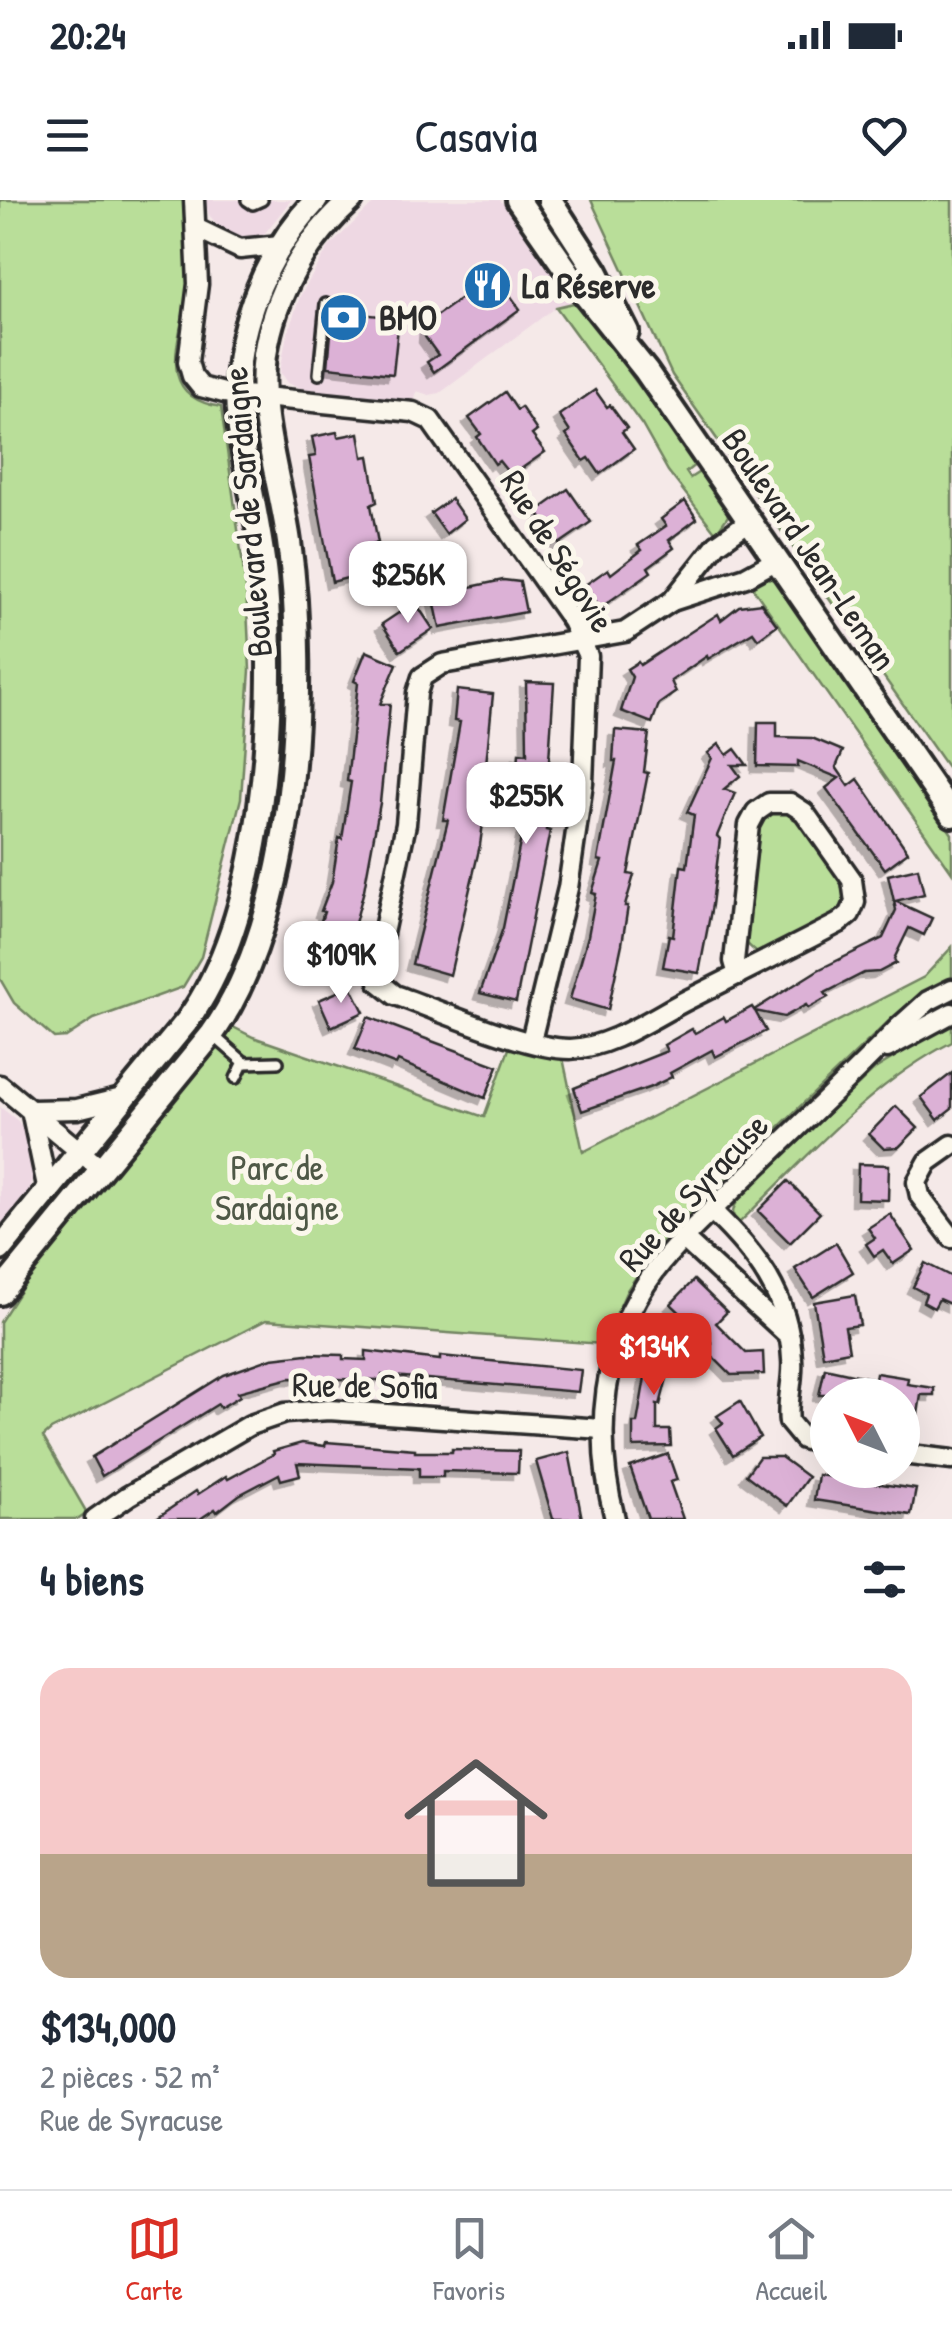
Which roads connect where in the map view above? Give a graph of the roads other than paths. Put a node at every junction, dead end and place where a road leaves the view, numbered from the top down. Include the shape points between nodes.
1 (194, 200) edge
2 (247, 200) edge
3 (262, 200) edge
4 (316, 200) edge
5 (351, 200) edge
6 (518, 200) edge
7 (550, 200) edge
8 (196, 228) junction
9 (280, 245) junction
10 (326, 304) dead end
11 (646, 371) junction
12 (319, 374) dead end
13 (238, 395) junction
14 (265, 398) junction
15 (748, 522) junction
16 (775, 560) junction
17 (672, 601) junction
18 (583, 641) junction
19 (952, 815) edge
20 (738, 975) junction
21 (952, 988) edge
22 (952, 1014) edge
23 (212, 1034) junction
24 (531, 1041) junction
25 (874, 1055) junction
26 (244, 1062) junction
27 (278, 1062) dead end
28 (236, 1078) dead end
29 (0, 1085) edge
30 (126, 1096) junction
31 (31, 1110) junction
32 (952, 1145) edge
33 (80, 1152) junction
34 (102, 1169) junction
35 (48, 1190) junction
36 (712, 1211) junction
37 (952, 1238) edge
38 (684, 1239) junction
39 (0, 1249) edge
40 (0, 1294) edge
41 (790, 1337) junction
42 (602, 1428) junction
43 (810, 1441) edge
44 (920, 1456) edge
45 (952, 1460) edge
46 (94, 1519) edge
47 (615, 1519) edge

1 - 8 street, Rue de Ségovie
2 - 3 lane
4 - 9 street, Boulevard de Sardaigne
5 - 14 street, Boulevard de Sardaigne via 314,238 285,286 268,341
6 - 11 street, Boulevard Jean-Leman
7 - 11 street, Boulevard Jean-Leman via 596,271
8 - 9 street via 240,249
8 - 13 street, Rue de Ségovie via 189,368 205,389
9 - 13 street, Boulevard de Sardaigne via 246,328
10 - 12 lane
11 - 15 street, Boulevard Jean-Leman
13 - 14 street, Rue de Ségovie
13 - 30 street, Boulevard de Sardaigne via 267,608 268,716 258,810 236,913 211,983
14 - 18 street, Rue de Ségovie via 414,412 430,420
14 - 23 street, Boulevard de Sardaigne via 294,584 295,736 260,936 239,991
15 - 16 street, Boulevard Jean-Leman
15 - 17 street via 717,544
16 - 17 street via 749,576
16 - 19 street, Boulevard Jean-Leman
17 - 18 street via 625,632
18 - 24 street, Rue de Ségovie via 587,712 578,817 561,923
18 - 24 street via 442,664 422,678 406,824 377,960 380,982 395,995
20 - 20 street via 839,924 855,902 852,880 790,802 762,806 749,826
20 - 24 street via 601,1042 566,1048
21 - 25 street, Rue de Syracuse via 919,1009
22 - 25 street, Rue de Syracuse
23 - 26 lane
23 - 34 street, Boulevard de Sardaigne
25 - 36 street, Rue de Syracuse
26 - 27 lane
26 - 28 lane
29 - 31 street
30 - 31 street
30 - 33 street, Boulevard de Sardaigne
31 - 33 street
31 - 35 street
32 - 37 street via 928,1162 917,1182
33 - 34 street
33 - 35 street, Boulevard de Sardaigne
34 - 40 street, Boulevard de Sardaigne
35 - 39 street, Boulevard de Sardaigne
36 - 38 street, Rue de Syracuse
36 - 41 street via 769,1276
38 - 41 street
38 - 42 street, Rue de Syracuse via 629,1316 611,1364
41 - 43 street via 789,1422
42 - 46 street, Rue de Sofia via 329,1410 285,1413 240,1430
42 - 47 street, Rue de Syracuse
44 - 45 street

